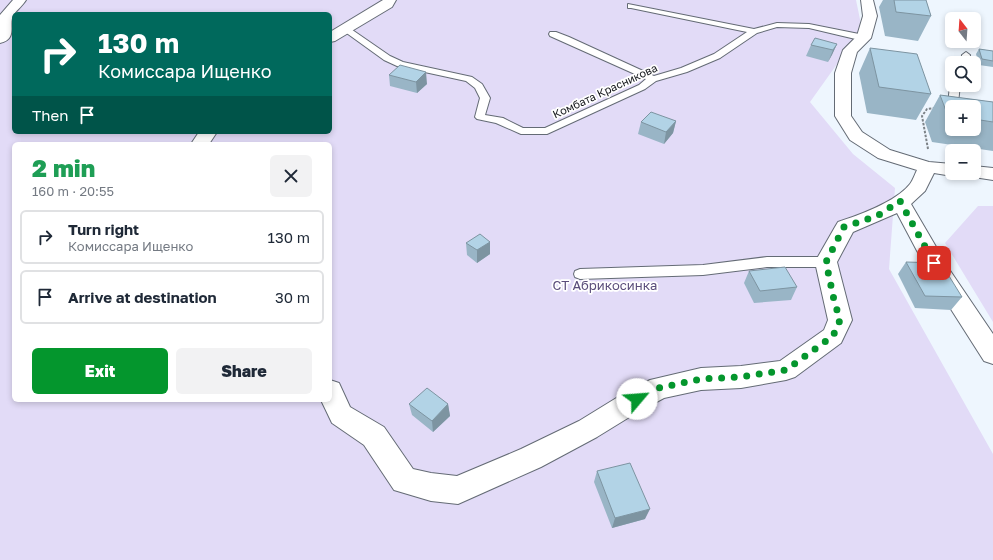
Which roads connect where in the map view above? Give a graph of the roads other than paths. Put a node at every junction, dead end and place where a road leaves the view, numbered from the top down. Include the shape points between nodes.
1 (20, 0) edge
2 (390, 0) edge
3 (866, 0) edge
4 (631, 6) dead end
5 (345, 29) junction
6 (754, 31) junction
7 (553, 34) dead end
8 (332, 37) edge
9 (864, 38) junction
10 (0, 39) edge
11 (653, 79) junction
12 (927, 167) junction
13 (945, 169) edge
14 (981, 173) edge
15 (993, 174) edge
16 (900, 201) junction
17 (826, 262) junction
18 (580, 274) dead end
19 (993, 354) edge
20 (332, 395) edge

1 - 10 street via 5,18 5,34
2 - 5 street
3 - 9 street via 870,16
4 - 6 lane
5 - 8 street
5 - 11 lane, Комбата Красникова via 400,64 469,79 479,86 485,98 480,117 499,120 521,131 547,131 642,87
6 - 9 lane, Комбата Красникова via 777,25 809,26
6 - 11 lane, Комбата Красникова via 717,56 684,70
7 - 11 lane
9 - 12 street via 850,50 843,73 842,116 856,136 884,154
12 - 13 street
12 - 16 street via 917,187
14 - 15 street
16 - 17 street via 877,216 844,227
16 - 19 street via 941,275
17 - 18 lane via 767,262 704,270
17 - 20 street via 840,320 833,336 786,370 740,377 701,379 659,388 531,458 458,490 404,480 374,436 341,415

